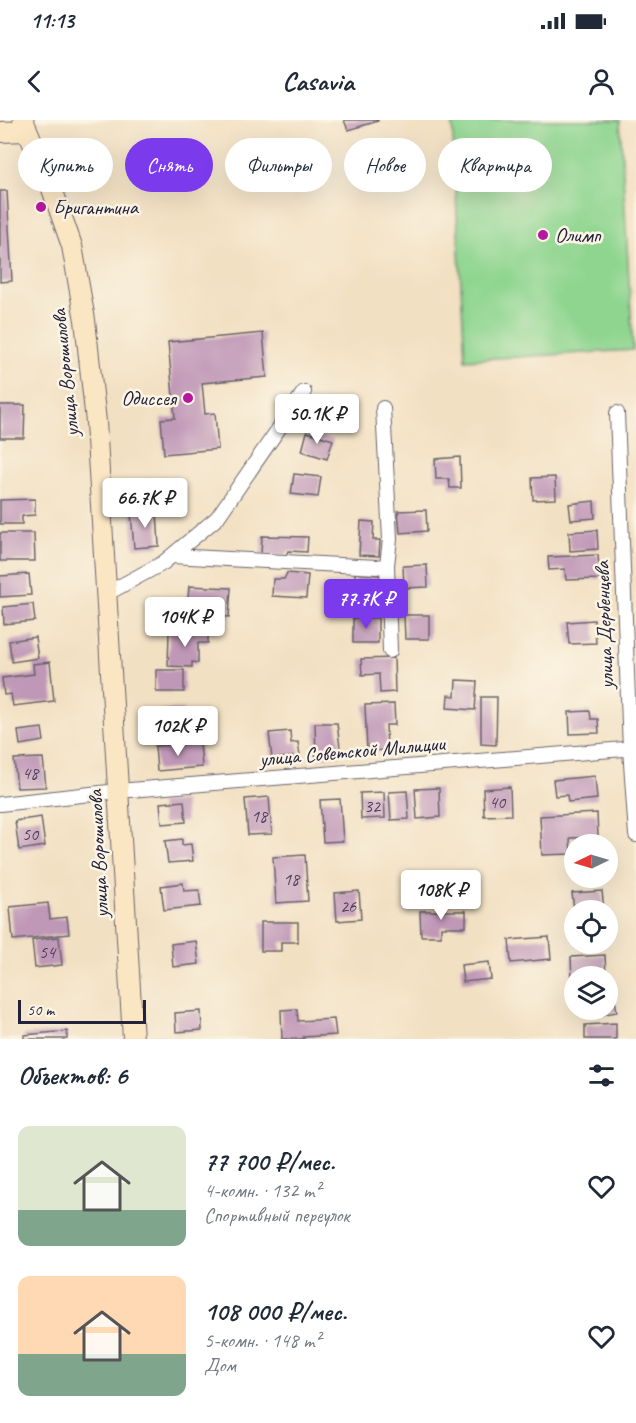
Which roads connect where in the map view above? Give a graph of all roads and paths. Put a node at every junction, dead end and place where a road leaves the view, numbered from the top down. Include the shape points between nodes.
1 (25, 125) edge
2 (0, 132) edge
3 (304, 392) dead end
4 (383, 408) dead end
5 (617, 413) dead end
6 (172, 556) junction
7 (387, 565) junction
8 (106, 594) junction
9 (390, 651) dead end
10 (633, 748) edge
11 (118, 791) junction
12 (0, 804) edge
13 (636, 835) edge
14 (133, 1039) edge

1 - 2 street
1 - 8 street, улица Ворошилова via 72,246 80,289 96,422
3 - 6 street via 217,518
4 - 7 street via 390,539
5 - 10 street, улица Дербенцева
6 - 7 street
6 - 8 street
7 - 9 street
8 - 11 street, улица Ворошилова
10 - 11 street, улица Советской Милиции
10 - 13 street, улица Дербенцева
11 - 12 street, улица Советской Милиции
11 - 14 street, улица Ворошилова

